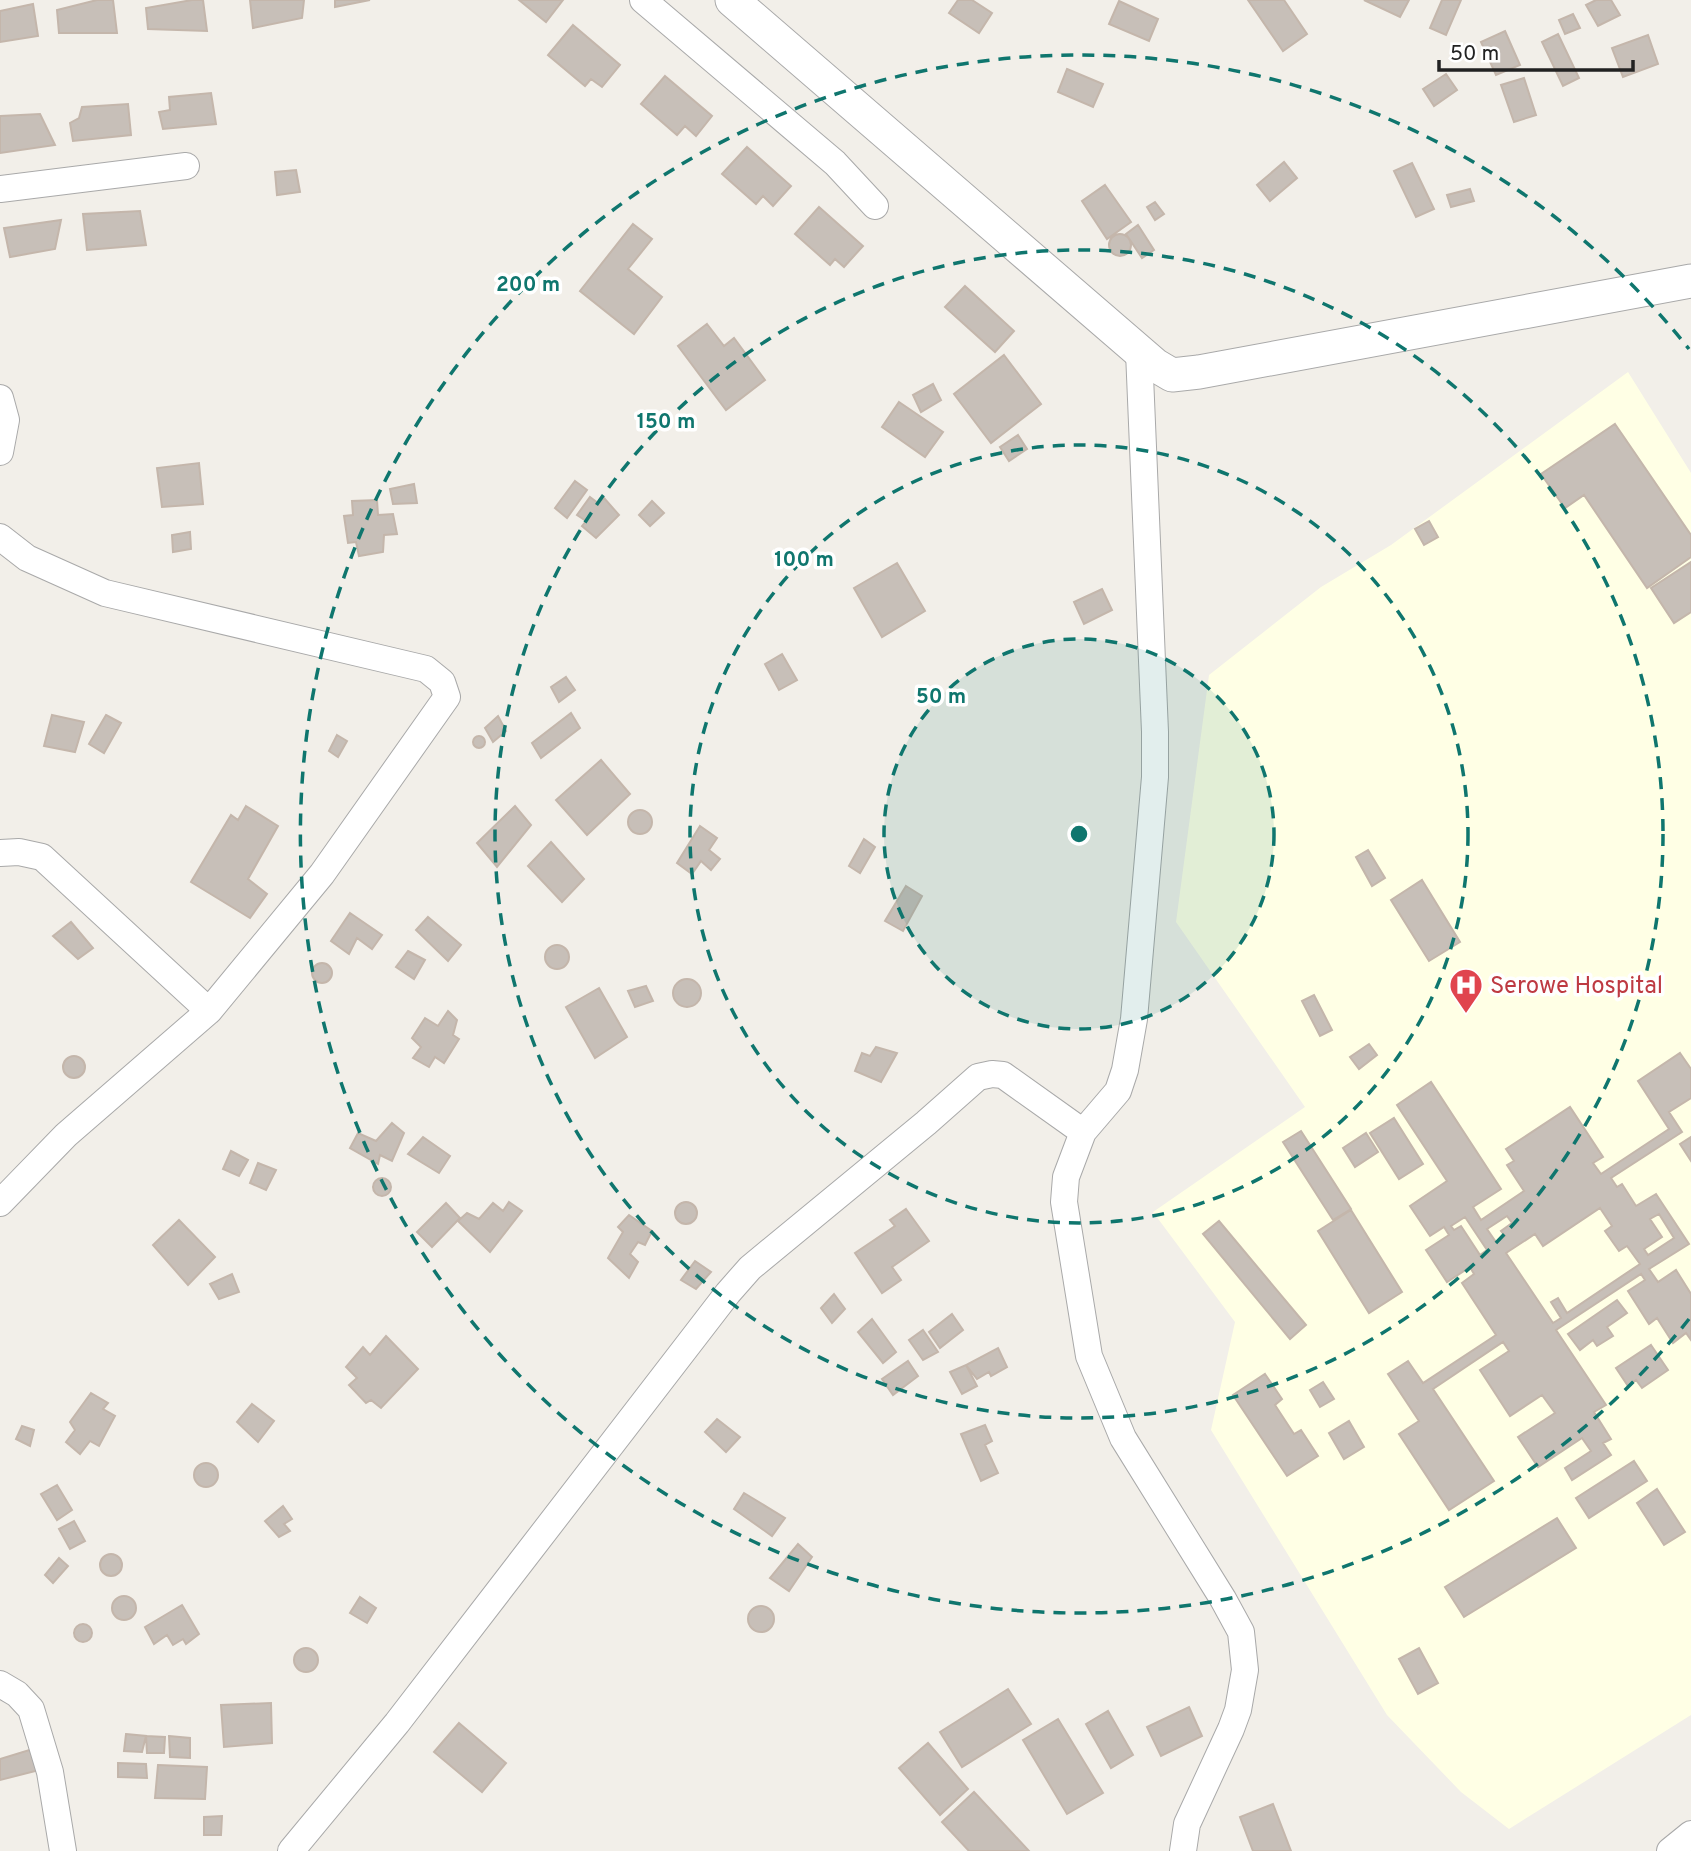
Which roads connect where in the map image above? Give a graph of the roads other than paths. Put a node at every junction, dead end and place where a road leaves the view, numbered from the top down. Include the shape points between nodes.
1 (643, 0) edge
2 (746, 4) edge
3 (186, 166) dead end
4 (0, 189) edge
5 (875, 206) dead end
6 (1691, 281) edge
7 (1139, 352) junction
8 (0, 398) edge
9 (0, 452) edge
10 (0, 537) edge
11 (0, 853) edge
12 (209, 1011) junction
13 (1083, 1132) junction
14 (0, 1203) edge
15 (0, 1684) edge
16 (1691, 1834) edge
17 (62, 1851) edge
18 (291, 1851) edge
19 (1183, 1851) edge
20 (1670, 1851) edge

1 - 5 street via 835,163
2 - 7 street
3 - 4 street
6 - 7 street via 1182,375 1163,372
7 - 13 street via 1155,777 1134,1019 1125,1070 1118,1091
8 - 9 street via 6,419
10 - 12 street via 27,558 105,593 426,669 442,682 447,697 349,837
11 - 12 street via 42,857
12 - 14 street via 66,1135
13 - 18 street via 1003,1075 978,1077 750,1268 397,1723
13 - 19 street via 1066,1177 1064,1202 1088,1356 1124,1438 1241,1632 1245,1670 1238,1710 1187,1824
15 - 17 street via 31,1709 50,1772
16 - 20 street

